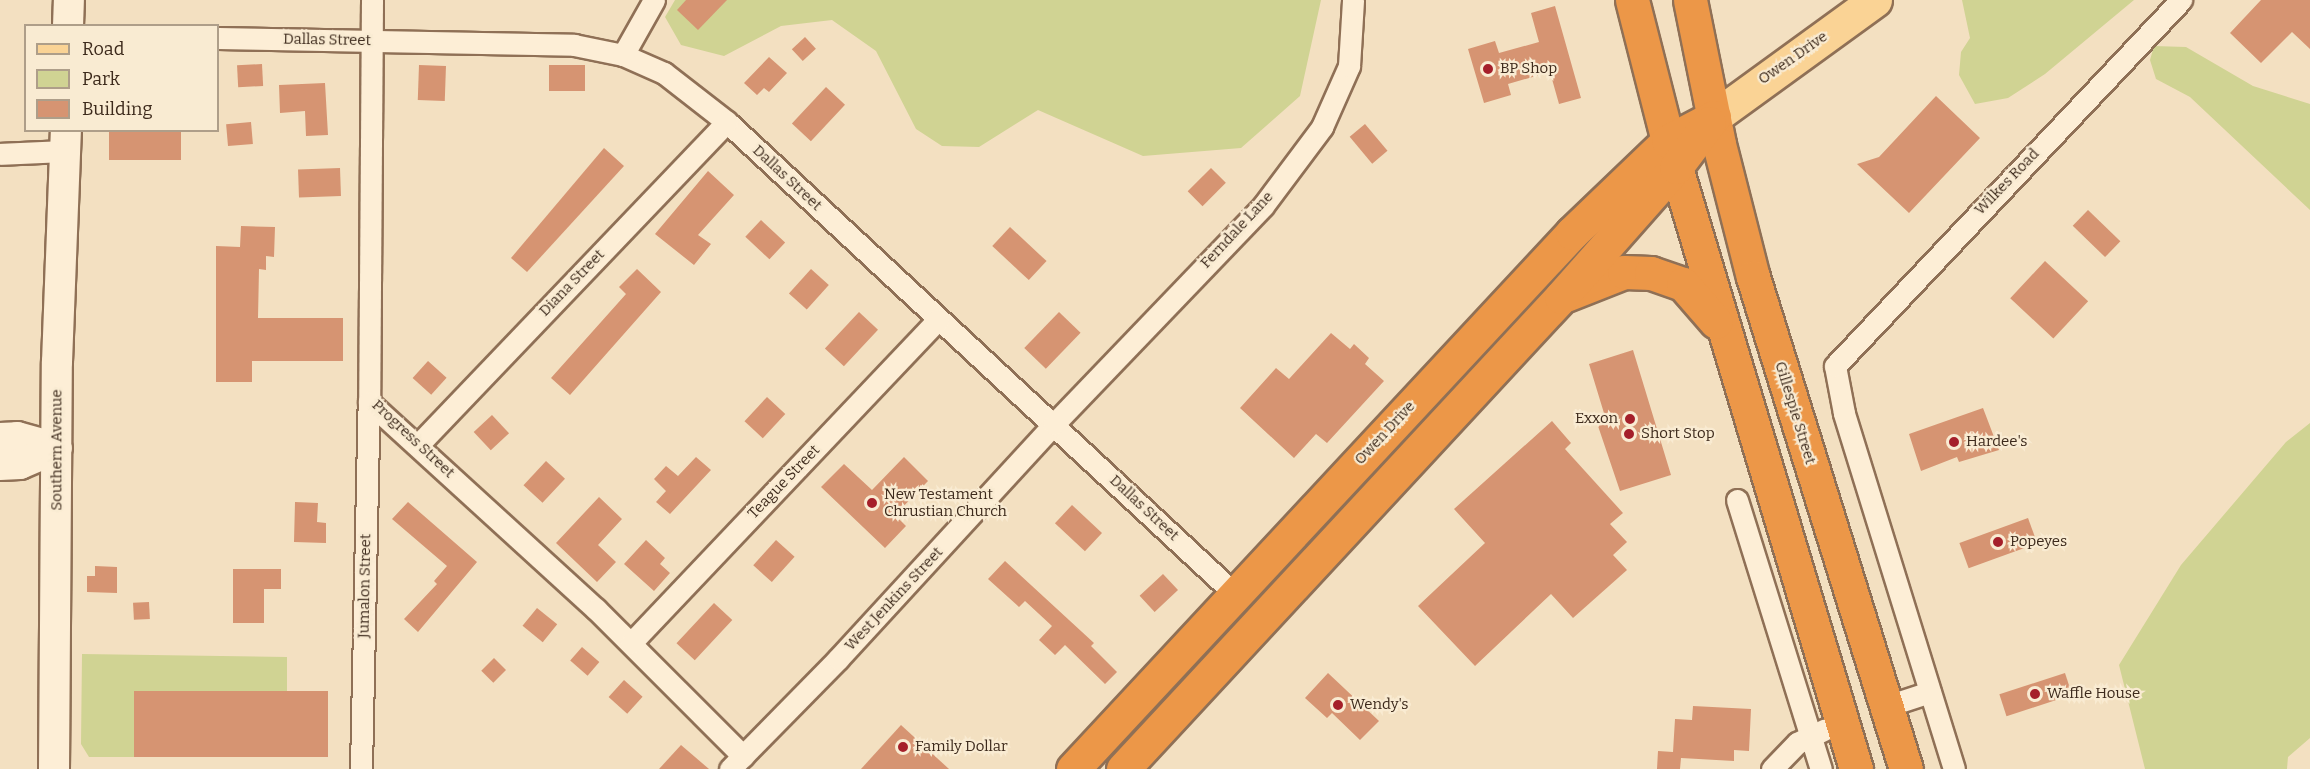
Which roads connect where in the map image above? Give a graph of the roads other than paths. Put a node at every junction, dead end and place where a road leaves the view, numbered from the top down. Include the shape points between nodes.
1 (69, 0) edge
2 (372, 0) edge
3 (654, 0) edge
4 (1353, 0) edge
5 (1632, 0) edge
6 (1690, 0) edge
7 (1875, 0) edge
8 (2181, 0) edge
9 (68, 24) edge
10 (219, 38) edge
11 (372, 41) junction
12 (623, 55) junction
13 (1714, 117) junction
14 (727, 122) junction
15 (65, 141) edge
16 (0, 154) edge
17 (1672, 154) junction
18 (1561, 297) junction
19 (938, 320) junction
20 (1723, 330) junction
21 (369, 402) junction
22 (1054, 424) junction
23 (0, 438) edge
24 (418, 445) junction
25 (57, 448) junction
26 (0, 465) edge
27 (1737, 500) dead end
28 (1236, 595) junction
29 (631, 643) junction
30 (1930, 692) junction
31 (1887, 706) junction
32 (1842, 724) junction
33 (1811, 735) junction
34 (736, 763) edge
35 (54, 769) edge
36 (361, 769) edge
37 (1073, 769) edge
38 (1100, 769) edge
39 (1123, 769) edge
40 (1772, 769) edge
41 (1821, 769) edge
42 (1856, 769) edge
43 (1906, 769) edge
44 (1954, 769) edge

1 - 9 main road
2 - 11 street, Progress Street
3 - 12 street
4 - 22 street, Ferndale Lane via 1348,66 1322,127 1263,206
5 - 17 highway
6 - 13 highway, Gillespie Street
7 - 13 main road, Owen Drive
8 - 30 street, Wilkes Road via 1834,366 1844,413
10 - 11 street, Dallas Street
11 - 12 street, Dallas Street via 574,45
11 - 21 street, Progress Street
12 - 14 street, Dallas Street via 664,73
13 - 17 highway, Owen Drive
13 - 31 highway, Gillespie Street via 1753,277
14 - 19 street, Dallas Street
14 - 24 street, Diana Street
15 - 16 street
15 - 25 main road, Southern Avenue
17 - 18 highway, Owen Drive
17 - 20 highway
17 - 28 highway, Owen Drive via 1524,282
18 - 20 highway via 1624,272 1651,273 1683,284
18 - 39 highway, Owen Drive
19 - 22 street, Dallas Street
19 - 29 street, Teague Street
20 - 32 highway
21 - 24 street, Progress Street
21 - 36 street, Jumalon Street
22 - 28 street, Dallas Street
22 - 34 street, West Jenkins Street via 846,651
23 - 25 main road via 17,437
24 - 29 street, Progress Street
25 - 26 main road via 20,464
25 - 35 main road, Southern Avenue
27 - 33 street
28 - 37 highway, Owen Drive
28 - 38 highway via 1245,606 1244,615
29 - 34 street, Progress Street
30 - 31 street
30 - 44 street
31 - 43 highway, Gillespie Street
32 - 33 street
32 - 42 highway
33 - 40 street via 1797,743
33 - 41 street

